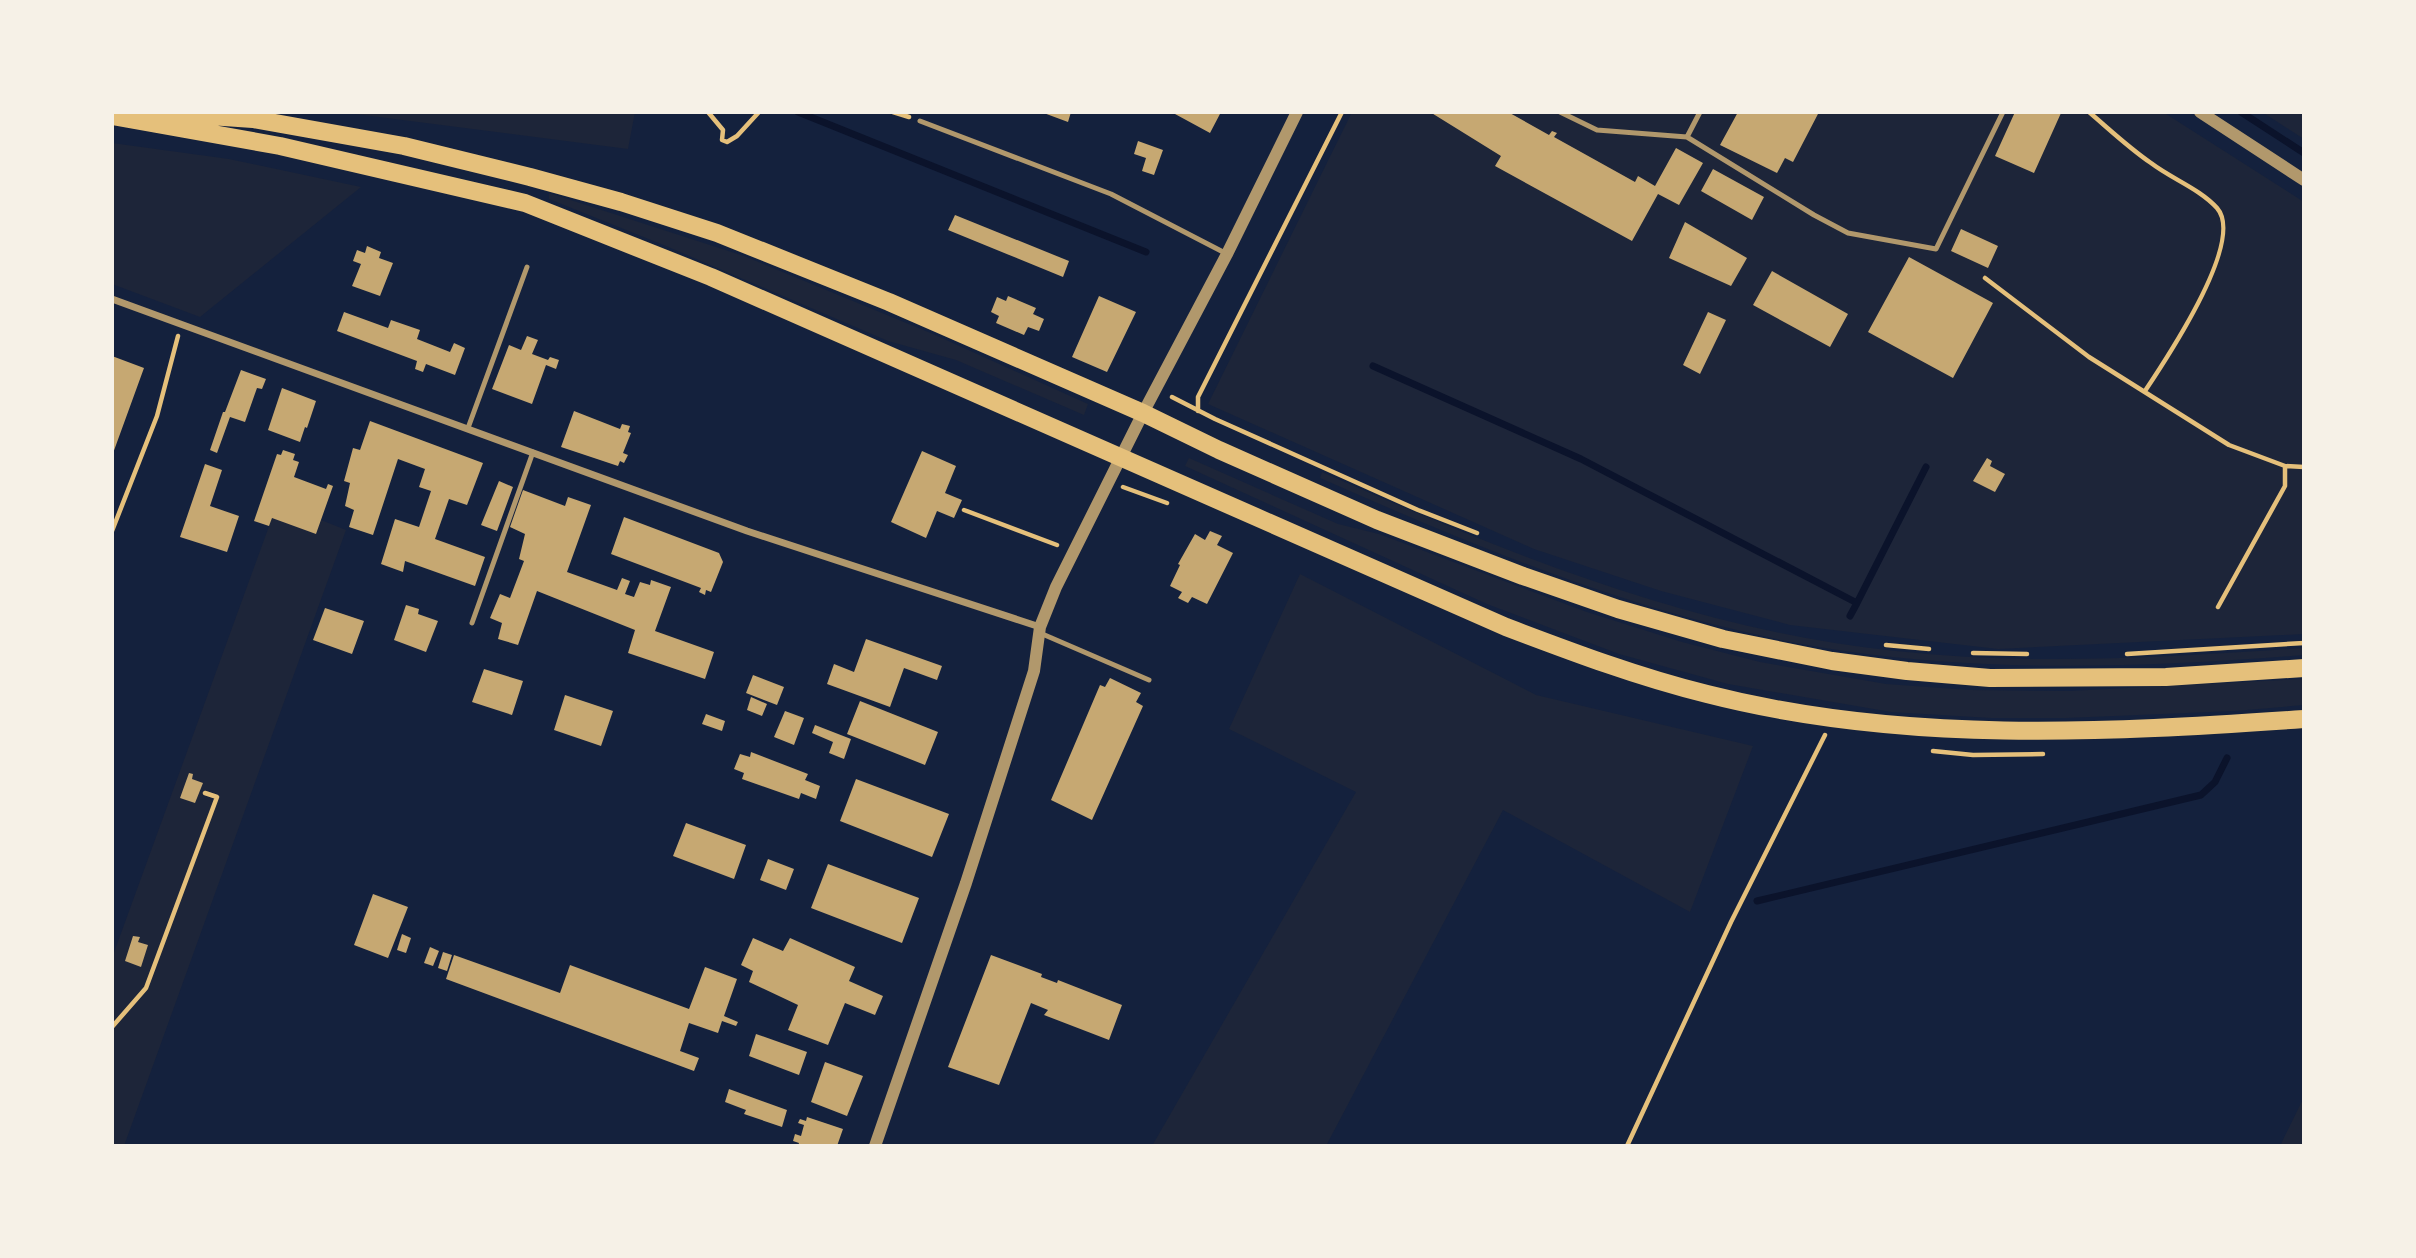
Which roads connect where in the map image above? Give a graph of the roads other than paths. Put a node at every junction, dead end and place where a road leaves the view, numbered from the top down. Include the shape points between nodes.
1 (152, 112) edge
2 (1297, 112) edge
3 (1560, 112) edge
4 (1700, 112) edge
5 (2003, 112) edge
6 (2200, 112) edge
7 (112, 117) edge
8 (920, 121) dead end
9 (1687, 137) junction
10 (2304, 180) edge
11 (1227, 254) junction
12 (527, 267) dead end
13 (112, 299) edge
14 (1143, 413) junction
15 (467, 428) junction
16 (533, 452) junction
17 (1121, 458) junction
18 (472, 623) dead end
19 (1040, 630) junction
20 (2304, 667) edge
21 (1149, 680) dead end
22 (2304, 719) edge
23 (875, 1146) edge

1 - 14 main road via 253,119 391,144 621,202 717,233 889,302
2 - 11 street
3 - 9 lane via 1597,130
4 - 9 lane
5 - 9 lane via 1936,249 1849,233
6 - 10 street
7 - 17 main road via 280,146 525,203 711,277
8 - 11 lane via 1111,194
11 - 14 street
12 - 15 lane
13 - 15 street
14 - 17 street
14 - 20 main road via 1377,520 1510,571 1668,624 1786,653 1990,678 2166,677
15 - 16 street
16 - 18 lane
16 - 19 street via 747,531
17 - 19 street via 1056,587
17 - 22 main road via 1506,626 1601,663 1708,694 1833,718 1948,729 2130,729
19 - 21 lane
19 - 23 street via 1034,671

